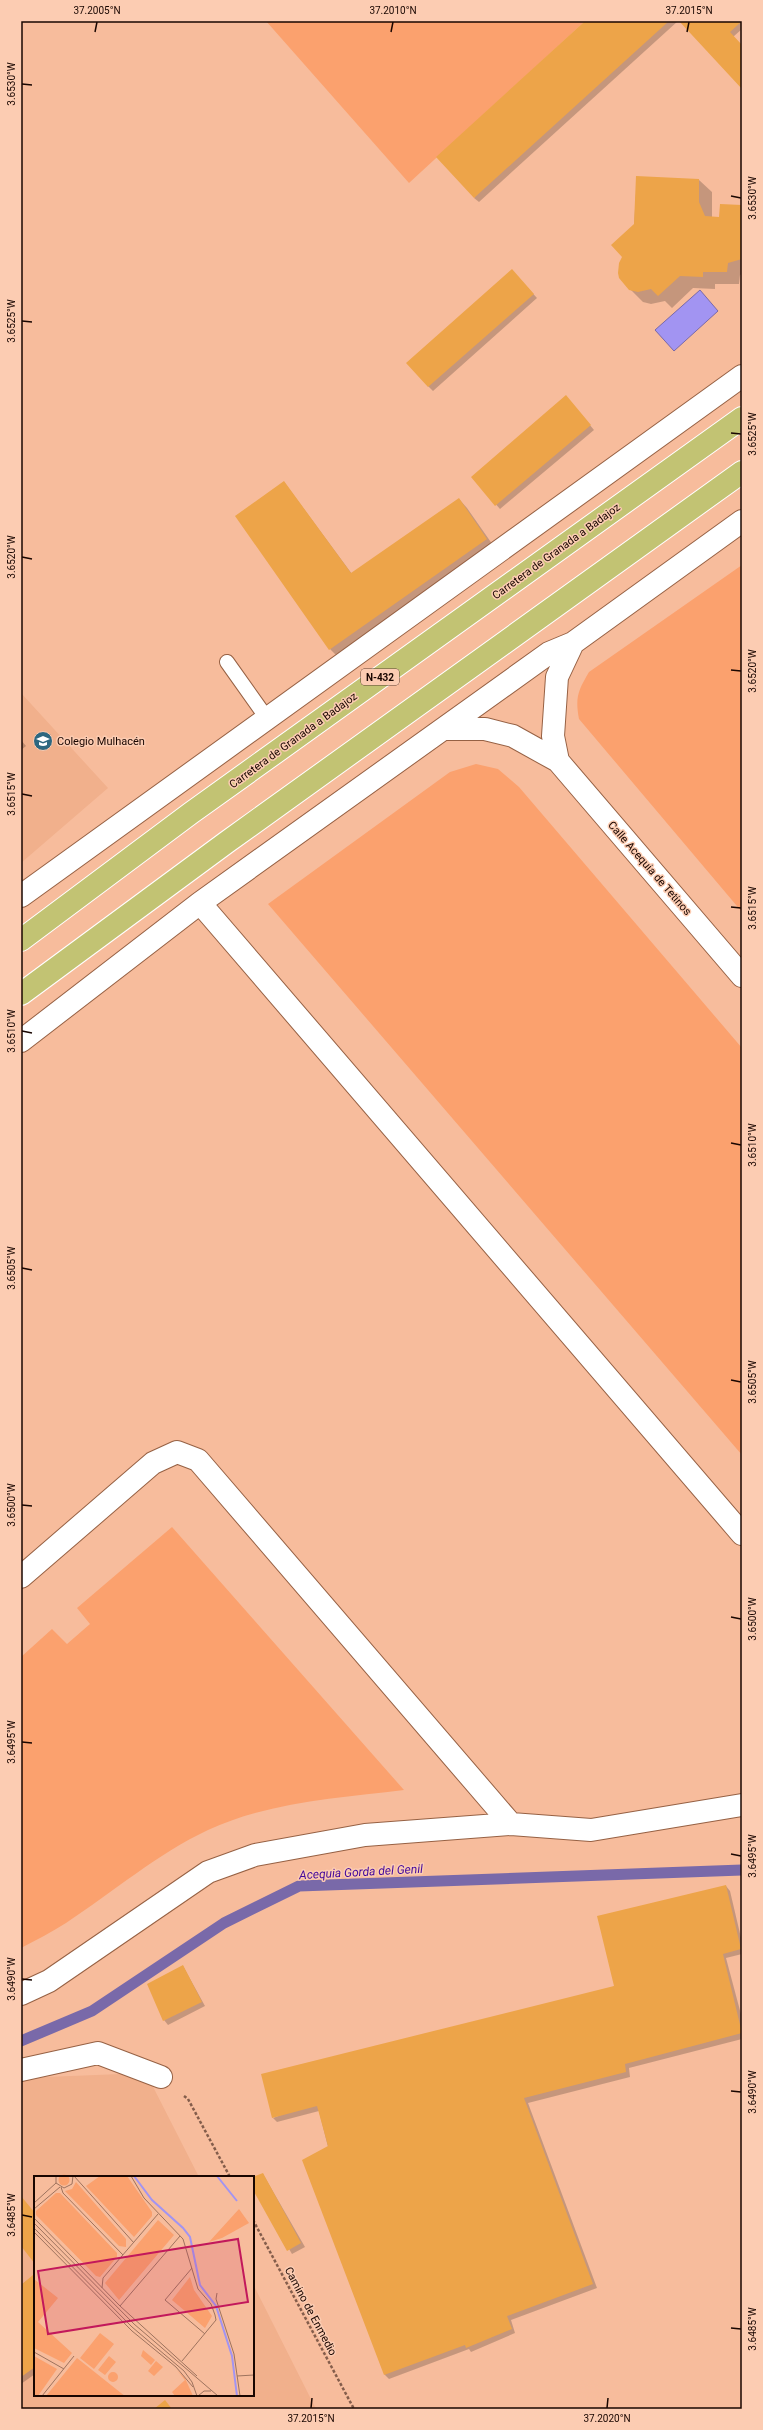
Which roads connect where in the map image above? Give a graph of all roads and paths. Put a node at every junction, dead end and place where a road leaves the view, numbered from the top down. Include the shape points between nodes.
1 (742, 376) edge
2 (742, 418) edge
3 (742, 472) edge
4 (742, 521) edge
5 (573, 643) junction
6 (227, 662) dead end
7 (266, 717) junction
8 (443, 729) junction
9 (558, 761) junction
10 (21, 896) edge
11 (200, 902) junction
12 (21, 940) edge
13 (742, 976) edge
14 (21, 994) edge
15 (21, 1041) edge
16 (742, 1534) edge
17 (21, 1577) edge
18 (742, 1805) edge
19 (511, 1824) junction
20 (21, 1994) edge
21 (21, 2070) edge
22 (161, 2077) joint
23 (229, 2176) edge
24 (254, 2222) edge
25 (354, 2409) edge

1 - 7 street
2 - 12 highway, Carretera de Granada a Badajoz / N-432 via 191,813
3 - 14 highway via 227,842
4 - 5 street
5 - 8 street via 549,653
5 - 9 street, Calle Acequia de Tetinos via 556,677 553,736
6 - 7 lane
7 - 10 street
8 - 9 street, Calle Acequia de Tetinos via 485,729 513,736
8 - 11 street
9 - 13 street, Calle Acequia de Tetinos
11 - 15 street
11 - 16 street
17 - 19 street via 153,1463 177,1452 198,1460
18 - 19 street via 591,1830
19 - 20 street via 365,1835 255,1855 208,1872 49,1981
21 - 22 street via 98,2053
22 - 23 path via 188,2099
24 - 25 path, Camino de Enmedio

